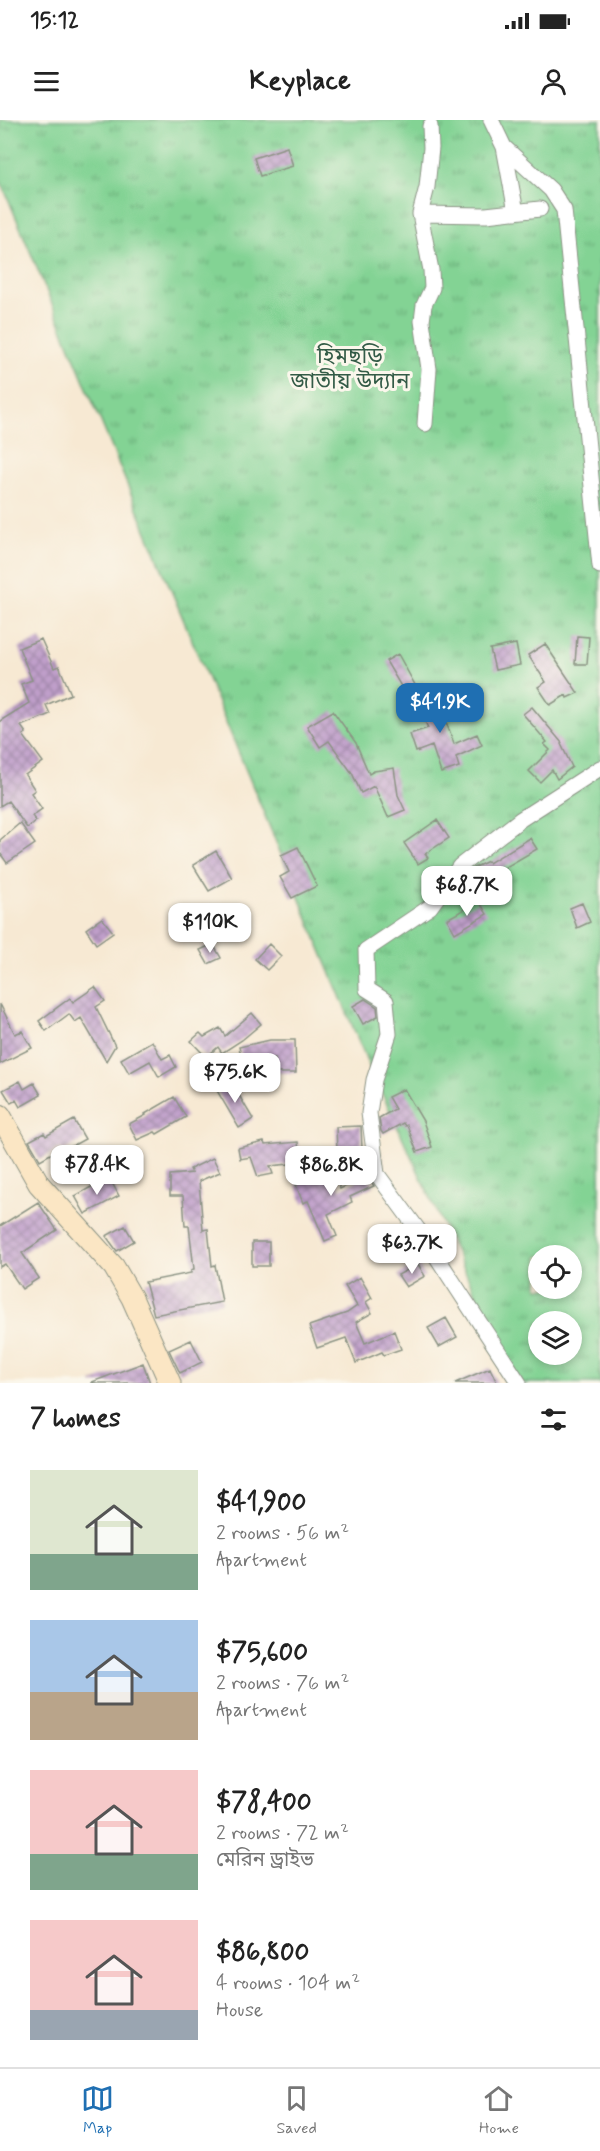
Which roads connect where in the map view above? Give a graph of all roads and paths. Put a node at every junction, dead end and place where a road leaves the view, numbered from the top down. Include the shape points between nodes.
1 (491, 120) edge
2 (430, 126) dead end
3 (504, 147) junction
4 (540, 209) dead end
5 (516, 212) junction
6 (420, 214) junction
7 (425, 424) dead end
8 (593, 434) edge
9 (600, 566) edge
10 (600, 768) edge
11 (0, 1115) edge
12 (170, 1383) edge
13 (519, 1383) edge

1 - 3 street
2 - 6 street via 427,187
3 - 5 street
3 - 8 street via 551,190 564,210
4 - 5 street
5 - 6 street
6 - 7 street via 432,288 422,321 429,369
8 - 9 street
10 - 13 street via 521,819 460,866 430,907 366,950 367,989 386,1001 389,1034 374,1080 369,1113 377,1174 428,1242
11 - 12 main road via 39,1184 114,1267

